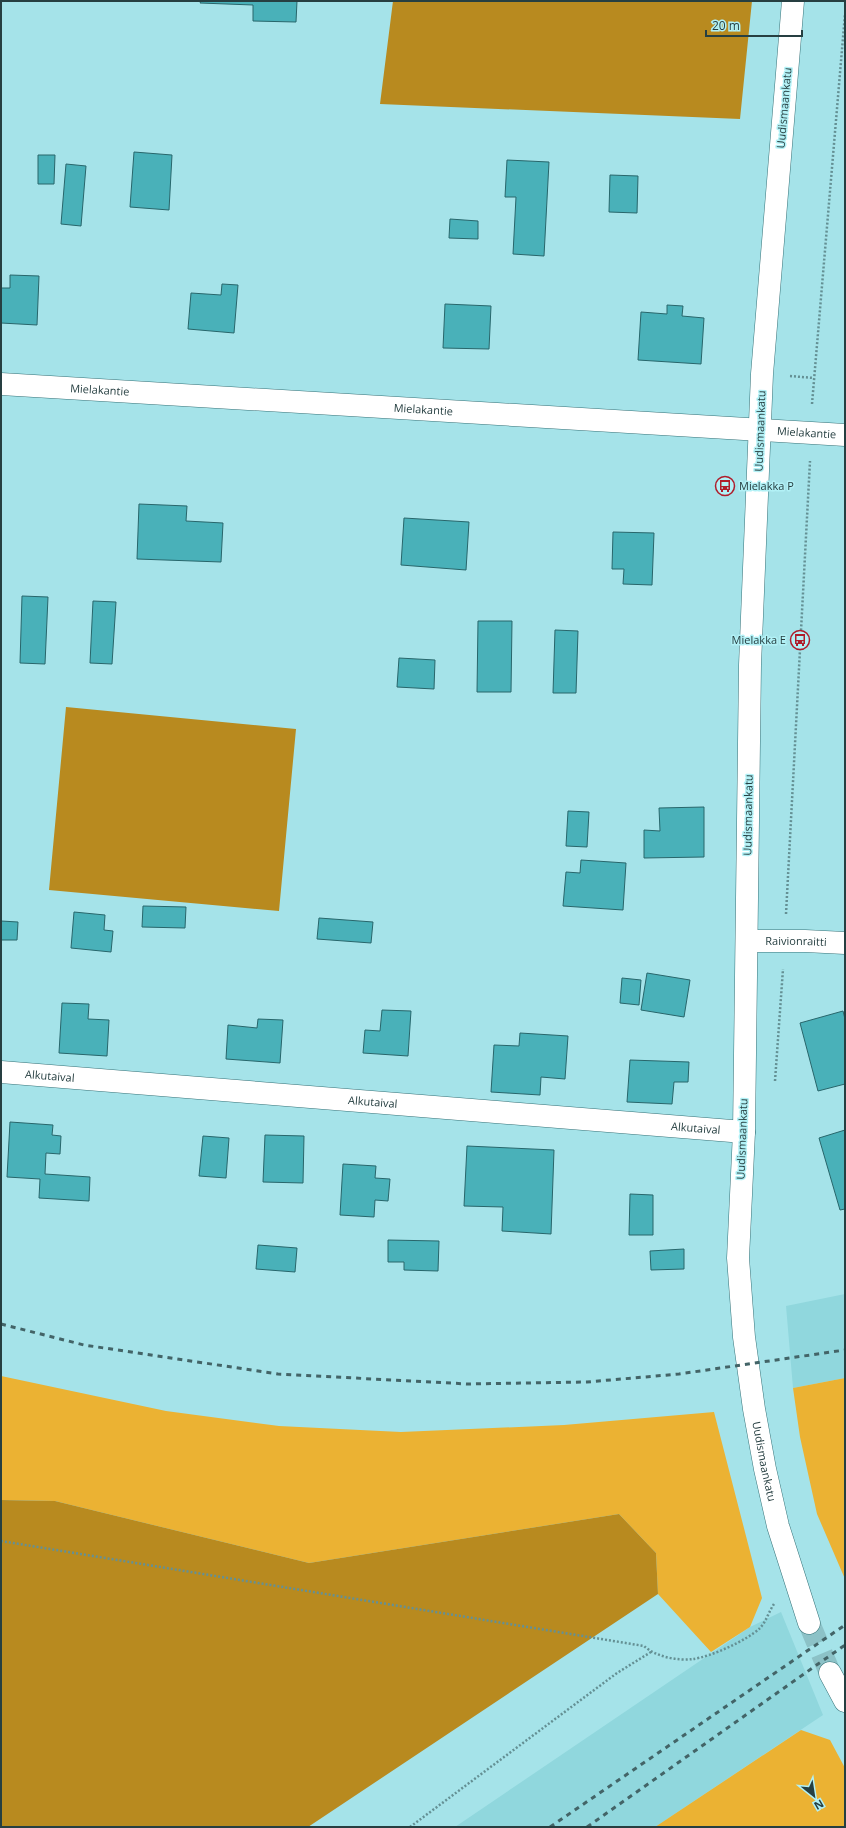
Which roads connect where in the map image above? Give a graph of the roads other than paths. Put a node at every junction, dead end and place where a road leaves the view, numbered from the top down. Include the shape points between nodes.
1 (793, 1) edge
2 (1, 384) edge
3 (760, 430) junction
4 (845, 435) edge
5 (747, 941) junction
6 (845, 943) edge
7 (1, 1072) edge
8 (744, 1132) junction
9 (809, 1623) tunnel mouth
10 (830, 1673) tunnel mouth
11 (845, 1702) edge

1 - 3 street, Uudismaankatu
2 - 3 street, Mielakantie
3 - 4 street, Mielakantie
3 - 5 street, Uudismaankatu via 750,664
5 - 6 street, Raivionraitti
5 - 8 street, Uudismaankatu
7 - 8 street, Alkutaival
8 - 9 street, Uudismaankatu via 738,1258 744,1337 765,1470 778,1526
10 - 11 street

